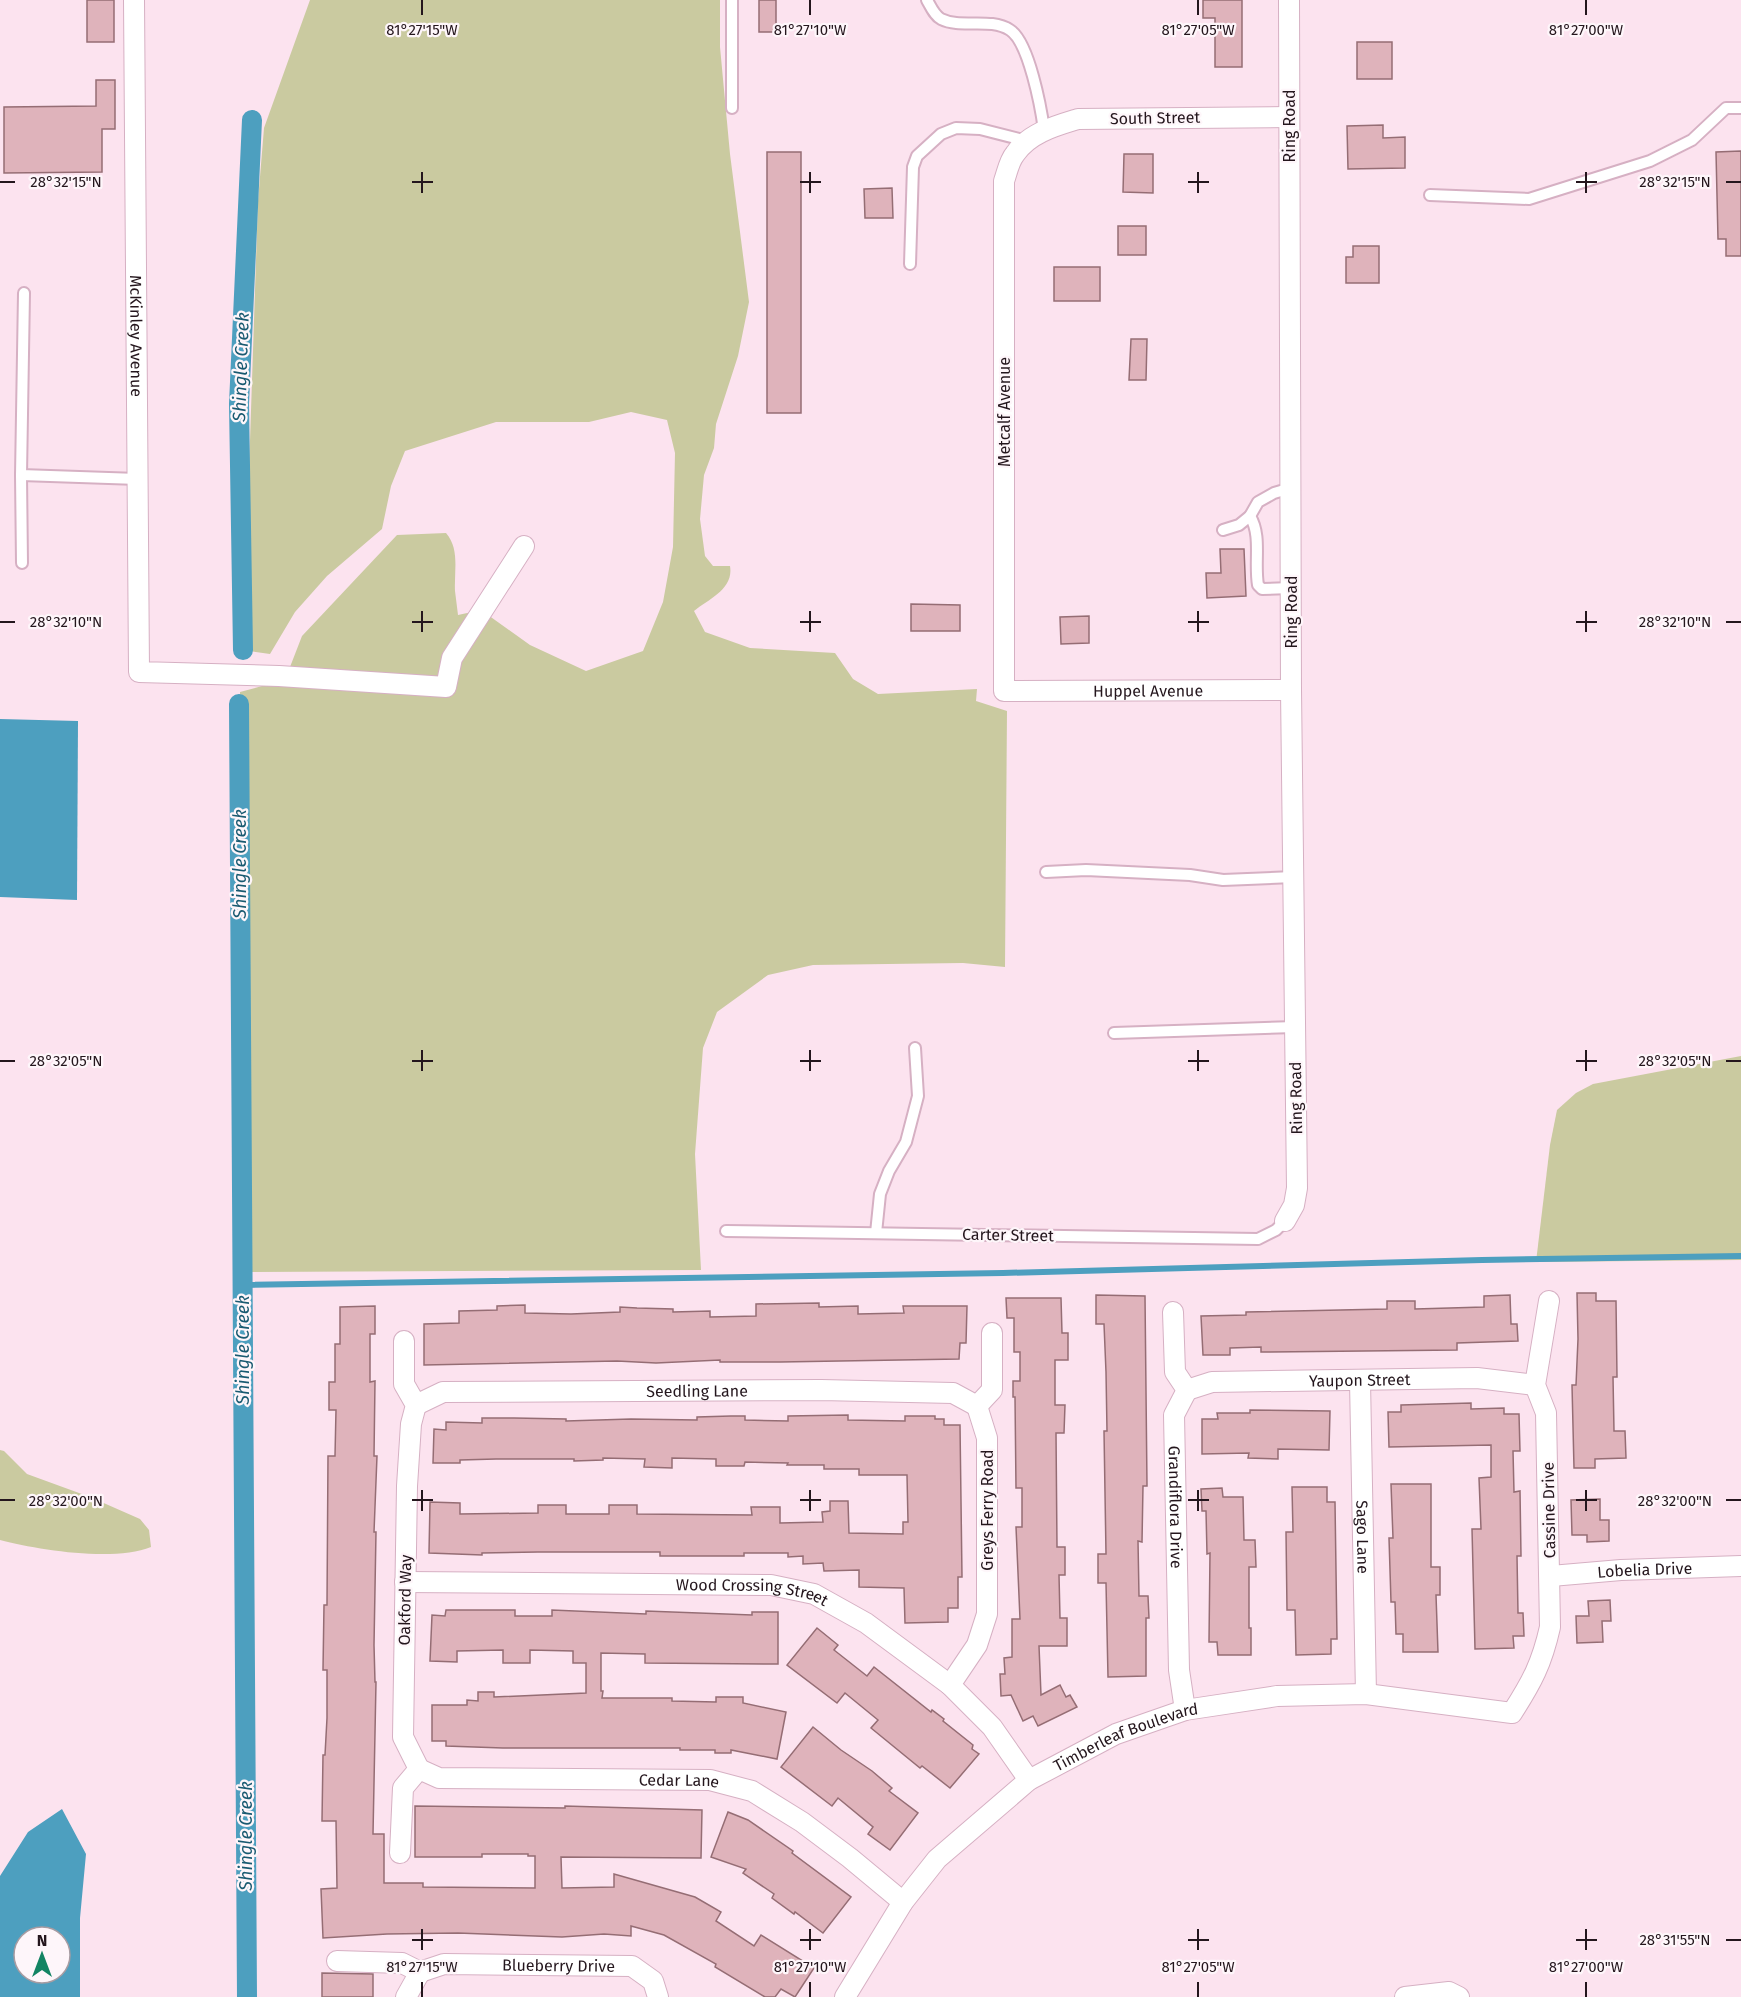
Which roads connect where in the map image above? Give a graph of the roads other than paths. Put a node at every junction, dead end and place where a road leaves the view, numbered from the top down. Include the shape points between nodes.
1 (134, 0) edge
2 (732, 0) edge
3 (927, 0) edge
4 (1289, 0) edge
5 (732, 108) dead end
6 (1741, 108) edge
7 (1289, 117) junction
8 (1036, 136) junction
9 (1430, 195) dead end
10 (910, 264) dead end
11 (24, 293) dead end
12 (21, 475) junction
13 (138, 479) junction
14 (1291, 488) junction
15 (1250, 516) junction
16 (1223, 530) dead end
17 (524, 546) dead end
18 (22, 563) dead end
19 (1291, 588) junction
20 (1292, 690) junction
21 (1004, 691) joint
22 (1046, 872) dead end
23 (1293, 877) junction
24 (1294, 1027) junction
25 (1114, 1033) dead end
26 (915, 1048) dead end
27 (1285, 1221) joint
28 (726, 1231) dead end
29 (876, 1233) junction
30 (1549, 1301) dead end
31 (1173, 1312) dead end
32 (992, 1333) dead end
33 (404, 1341) dead end
34 (1360, 1381) junction
35 (1535, 1385) junction
36 (1187, 1390) junction
37 (416, 1405) junction
38 (977, 1406) junction
39 (1741, 1566) edge
40 (1551, 1576) junction
41 (405, 1582) junction
42 (950, 1685) junction
43 (1366, 1694) junction
44 (1185, 1710) junction
45 (1512, 1713) joint
46 (419, 1769) junction
47 (1029, 1780) junction
48 (400, 1853) dead end
49 (903, 1902) junction
50 (337, 1961) dead end
51 (420, 1972) junction
52 (406, 1997) edge
53 (658, 1997) edge
54 (845, 1997) edge
55 (1406, 1997) edge
56 (1459, 1997) edge

1 - 13 street, McKinley Avenue
2 - 5 lane
3 - 8 lane via 941,19 1001,26 1016,34 1040,99
4 - 7 street, Ring Road
6 - 9 lane via 1726,108 1692,140 1650,161 1529,199
7 - 8 street, South Street via 1078,119
7 - 14 street, Ring Road
8 - 10 lane via 956,128 941,134 917,156 913,167
8 - 21 street, Metcalf Avenue via 1014,154 1004,181
11 - 12 lane
12 - 13 lane
12 - 18 lane
13 - 17 street, McKinley Avenue via 139,672 446,687 452,658
14 - 15 lane via 1258,502
14 - 19 street, Ring Road
15 - 16 lane
15 - 19 lane via 1257,536 1258,585 1262,589
19 - 20 street, Ring Road
20 - 21 street, Huppel Avenue
20 - 23 street, Ring Road
22 - 23 lane via 1086,870 1223,880
23 - 24 street, Ring Road
24 - 25 lane
24 - 27 street, Ring Road via 1297,1188
26 - 29 lane via 918,1096 906,1142 880,1194
27 - 29 lane, Carter Street via 1258,1239
28 - 29 lane, Carter Street
30 - 35 street
31 - 36 street via 1175,1372
32 - 38 street via 992,1390
33 - 37 street via 404,1384
34 - 35 street, Yaupon Street via 1477,1378
34 - 36 street, Yaupon Street via 1212,1382
34 - 43 street, Sago Lane
35 - 40 street, Cassine Drive via 1546,1413
36 - 44 street, Grandiflora Drive via 1174,1415 1179,1670
37 - 38 street, Seedling Lane via 443,1392 821,1390 953,1393
37 - 41 street, Oakford Way via 407,1486
38 - 42 street, Greys Ferry Road via 987,1438 987,1614 977,1645
39 - 40 street, Lobelia Drive
40 - 45 street, Cassine Drive via 1550,1627 1544,1655
41 - 42 street, Wood Crossing Street via 771,1586 814,1594 866,1623
41 - 46 street, Oakford Way via 403,1737
42 - 47 street, Wood Crossing Street via 992,1727
43 - 44 street, Timberleaf Boulevard via 1277,1696
43 - 45 street, Timberleaf Boulevard
44 - 47 street, Timberleaf Boulevard via 1116,1734
46 - 48 street via 403,1788
46 - 49 street, Cedar Lane via 439,1778 710,1780 752,1791 802,1822
47 - 49 street, Timberleaf Boulevard via 937,1859
49 - 54 street, Timberleaf Boulevard
50 - 51 street via 402,1963
51 - 52 street
51 - 53 street, Blueberry Drive via 444,1965 632,1966 653,1981
55 - 56 street via 1449,1992

